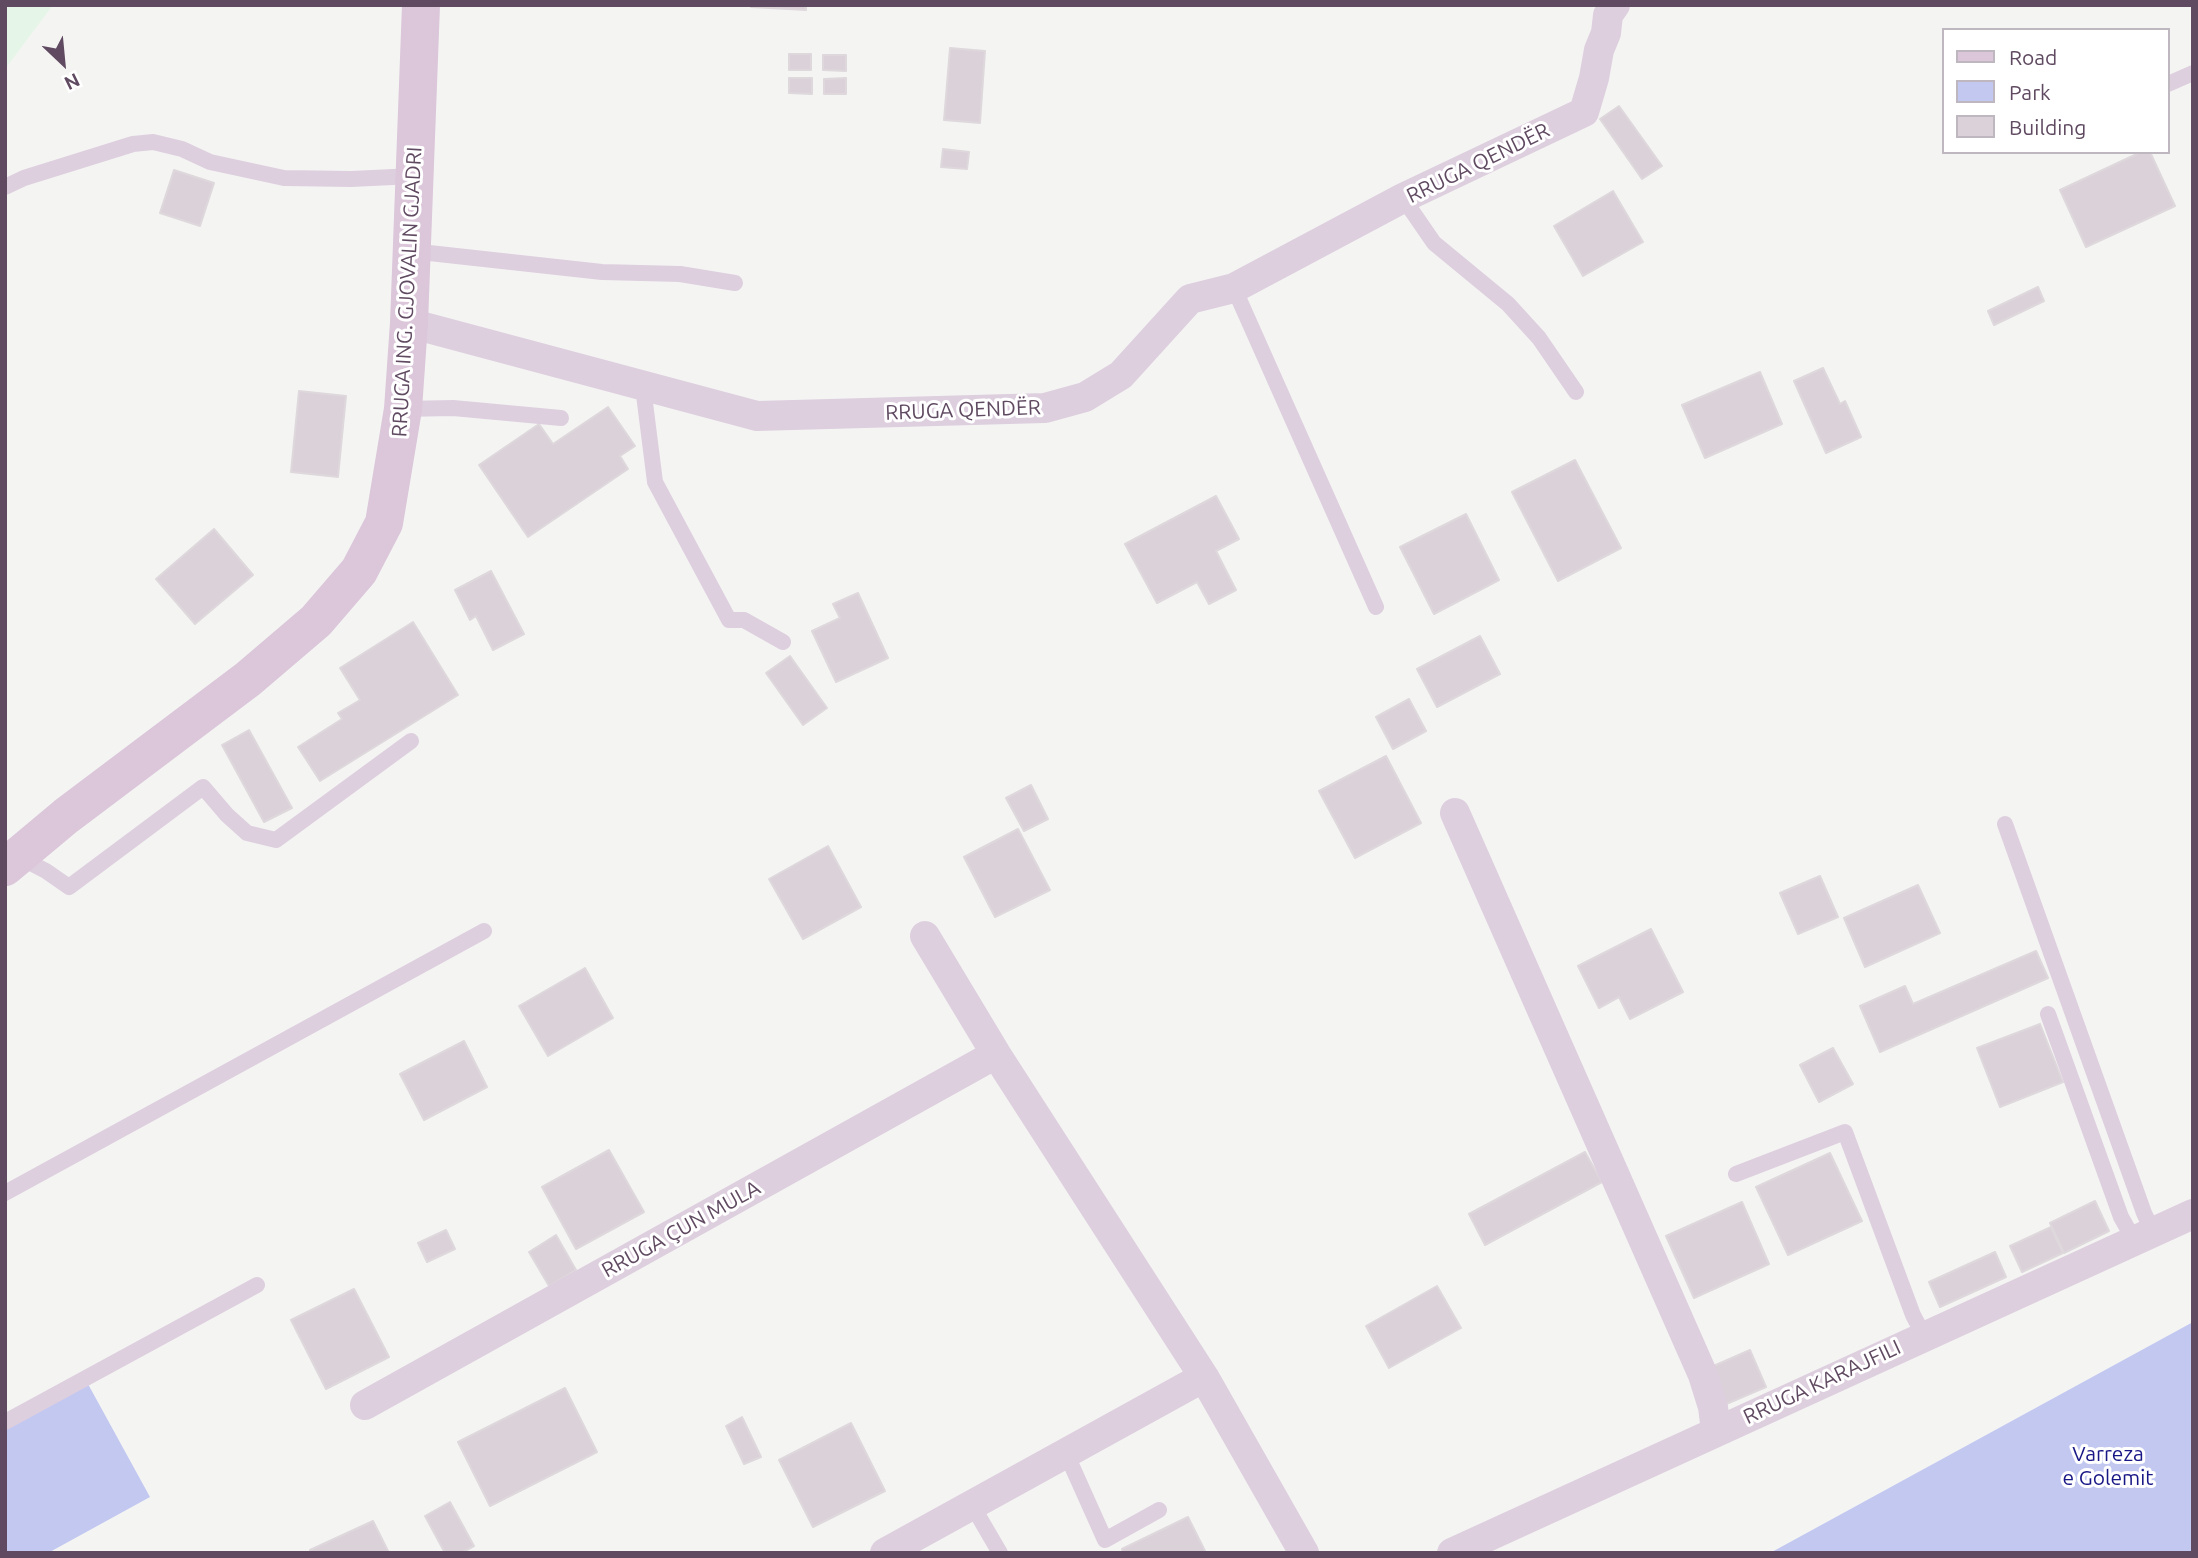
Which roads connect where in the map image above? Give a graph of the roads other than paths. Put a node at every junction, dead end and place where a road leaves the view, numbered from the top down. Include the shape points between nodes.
1 (421, 5) edge
2 (1615, 5) edge
3 (2193, 73) edge
4 (2170, 83) edge
5 (414, 176) junction
6 (5, 187) edge
7 (1404, 198) junction
8 (411, 251) junction
9 (735, 283) dead end
10 (1234, 288) junction
11 (409, 323) junction
12 (643, 387) junction
13 (1576, 391) dead end
14 (403, 409) junction
15 (561, 418) dead end
16 (1376, 607) dead end
17 (783, 642) dead end
18 (411, 741) dead end
19 (1455, 813) dead end
20 (2005, 824) dead end
21 (11, 861) edge
22 (484, 931) dead end
23 (925, 936) dead end
24 (2048, 1014) dead end
25 (996, 1054) junction
26 (1736, 1174) dead end
27 (5, 1193) edge
28 (2193, 1214) edge
29 (2144, 1236) junction
30 (257, 1285) dead end
31 (1924, 1336) junction
32 (1204, 1377) junction
33 (365, 1405) dead end
34 (5, 1422) edge
35 (1716, 1431) junction
36 (1066, 1453) junction
37 (972, 1505) junction
38 (1159, 1510) dead end
39 (886, 1553) edge
40 (1000, 1553) edge
41 (1304, 1553) edge
42 (1452, 1553) edge

1 - 5 main road, RRUGA ING. GJOVALIN GJADRI
2 - 7 street, RRUGA QENDËR via 1608,15 1584,112
3 - 4 lane
5 - 6 lane via 284,178 210,162 153,142 134,144
5 - 8 main road, RRUGA ING. GJOVALIN GJADRI
7 - 10 street, RRUGA QENDËR
7 - 13 lane via 1434,243 1508,304 1539,338
8 - 9 lane via 602,272 680,274
8 - 11 main road, RRUGA ING. GJOVALIN GJADRI
10 - 12 street, RRUGA QENDËR via 1190,299 1121,375 1085,397 1045,408 757,416
10 - 16 lane
11 - 12 street, RRUGA QENDËR
11 - 14 main road, RRUGA ING. GJOVALIN GJADRI
12 - 17 lane via 655,482 729,620 744,620
14 - 15 lane via 453,408
14 - 21 main road, RRUGA ING. GJOVALIN GJADRI via 384,523 359,571 316,621 248,679
18 - 21 lane via 276,840 247,832 203,787 69,887 46,871
19 - 35 street via 1703,1375
20 - 29 lane via 2144,1213
22 - 27 lane
23 - 25 street
24 - 29 lane via 2121,1217
25 - 32 street
25 - 33 street, RRUGA ÇUN MULA
26 - 31 lane via 1845,1132
28 - 29 street, RRUGA KARAJFILI
29 - 31 street, RRUGA KARAJFILI
30 - 34 lane
31 - 35 street, RRUGA KARAJFILI
32 - 36 street
32 - 41 street
35 - 42 street, RRUGA KARAJFILI
36 - 37 street
36 - 38 lane via 1105,1540
37 - 39 street
37 - 40 lane

